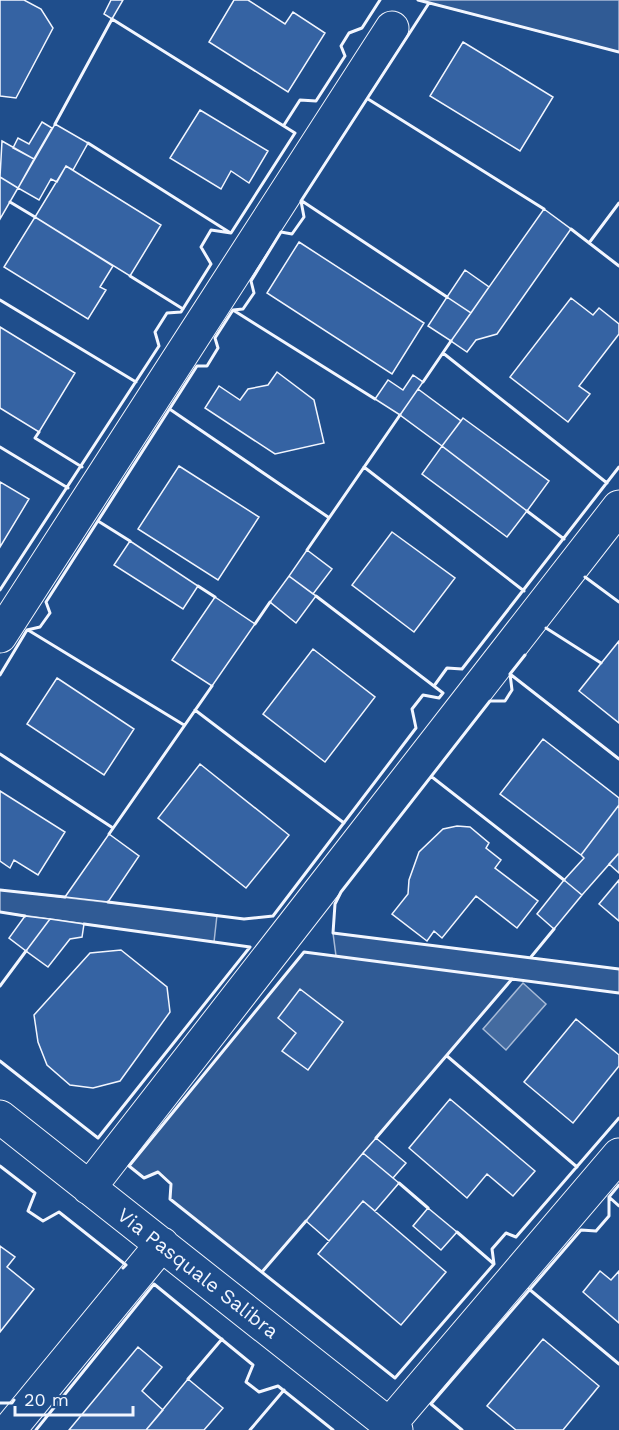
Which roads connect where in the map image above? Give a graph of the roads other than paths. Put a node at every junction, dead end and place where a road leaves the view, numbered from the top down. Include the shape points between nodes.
1 (392, 28) dead end
2 (619, 507) edge
3 (0, 636) edge
4 (0, 1117) edge
5 (619, 1155) edge
6 (89, 1188) junction
7 (162, 1244) junction
8 (393, 1428) edge
9 (9, 1430) edge

1 - 3 street
2 - 6 street
4 - 6 street, Via Pasquale Salibra
5 - 8 street
6 - 7 street, Via Pasquale Salibra
7 - 8 street, Via Pasquale Salibra
7 - 9 street

